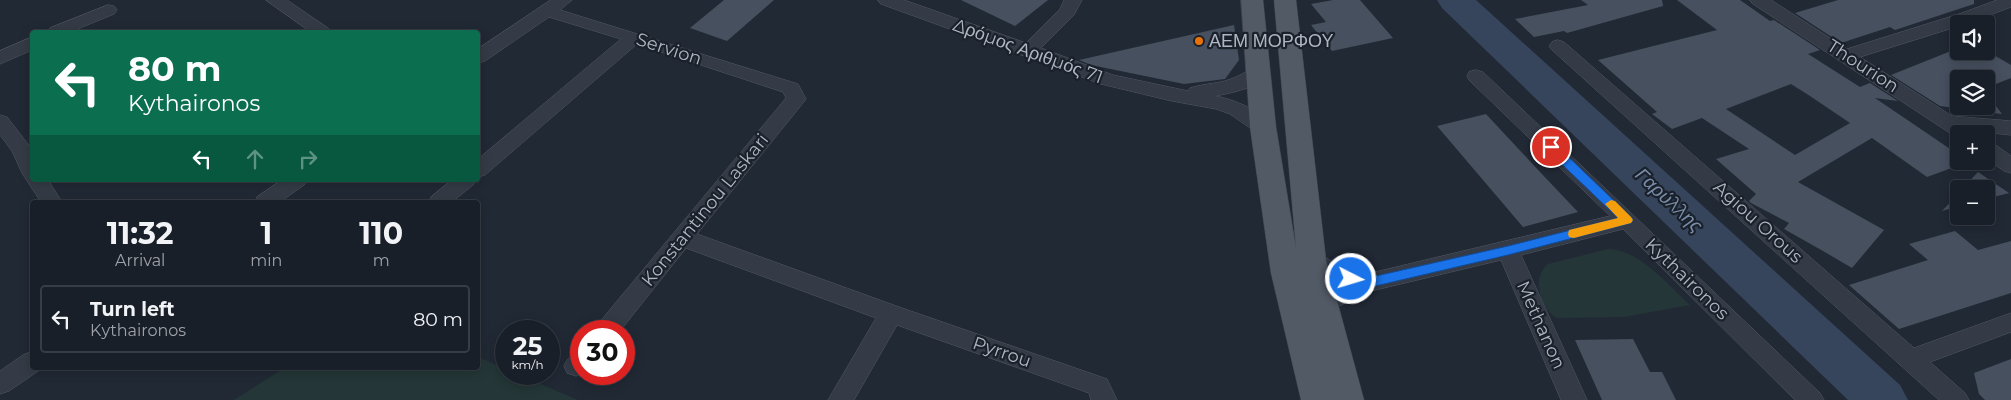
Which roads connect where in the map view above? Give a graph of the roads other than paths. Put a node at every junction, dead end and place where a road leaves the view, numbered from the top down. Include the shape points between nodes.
1 (275, 0) edge
2 (563, 0) edge
3 (887, 0) edge
4 (1073, 0) edge
5 (1252, 0) edge
6 (1285, 0) edge
7 (1760, 0) edge
8 (2011, 1) edge
9 (108, 10) dead end
10 (546, 11) junction
11 (61, 30) edge
12 (319, 30) edge
13 (634, 37) junction
14 (30, 44) edge
15 (1558, 46) dead end
16 (1029, 50) junction
17 (1846, 55) junction
18 (480, 56) edge
19 (0, 58) edge
20 (1259, 72) junction
21 (1476, 76) dead end
22 (791, 88) joint
23 (1172, 95) junction
24 (0, 122) edge
25 (1950, 122) junction
26 (1954, 125) edge
27 (1263, 127) junction
28 (2011, 128) edge
29 (1995, 154) edge
30 (2011, 166) edge
31 (30, 168) edge
32 (480, 168) edge
33 (37, 182) edge
34 (294, 182) edge
35 (464, 182) edge
36 (51, 200) edge
37 (268, 200) edge
38 (441, 200) edge
39 (1627, 220) junction
40 (683, 238) junction
41 (1508, 250) junction
42 (1312, 260) junction
43 (1367, 283) junction
44 (1324, 304) junction
45 (892, 314) junction
46 (615, 320) edge
47 (2011, 322) edge
48 (1910, 359) junction
49 (30, 363) edge
50 (0, 384) edge
51 (840, 400) edge
52 (1104, 400) edge
53 (1317, 400) edge
54 (1348, 400) edge
55 (1574, 400) edge
56 (1811, 400) edge
57 (1956, 400) edge

1 - 12 street
2 - 10 street
3 - 16 street, Δρόμος Αριθμός 71
4 - 16 street via 1068,11
5 - 20 main road
6 - 42 main road
7 - 17 street, Thourion
8 - 17 street
9 - 11 street
10 - 13 street, Servion
10 - 18 street
13 - 22 street, Servion
13 - 32 street
14 - 19 street
15 - 48 street, Agiou Orous
16 - 23 street, Δρόμος Αριθμός 71 via 1108,80
17 - 25 street, Thourion
20 - 23 street, Δρόμος Αριθμός 71 via 1237,85 1218,91
20 - 27 main road
21 - 39 street, Kythaironos
22 - 40 street, Konstantinou Laskari via 796,99
23 - 27 street, Δρόμος Αριθμός 71 via 1237,109
24 - 31 street via 21,148
25 - 26 street, Thourion
25 - 28 street
27 - 53 main road via 1286,273
29 - 30 street
33 - 36 street
34 - 37 street
35 - 38 street
39 - 41 street
39 - 56 street, Kythaironos
40 - 45 street, Pyrrou
40 - 46 street, Konstantinou Laskari
41 - 43 street
41 - 55 street, Methanon
42 - 43 street via 1335,275
42 - 44 main road
43 - 44 street
44 - 54 main road
45 - 51 street
45 - 52 street, Pyrrou via 1098,386
47 - 48 street
48 - 57 street, Agiou Orous
49 - 50 street

